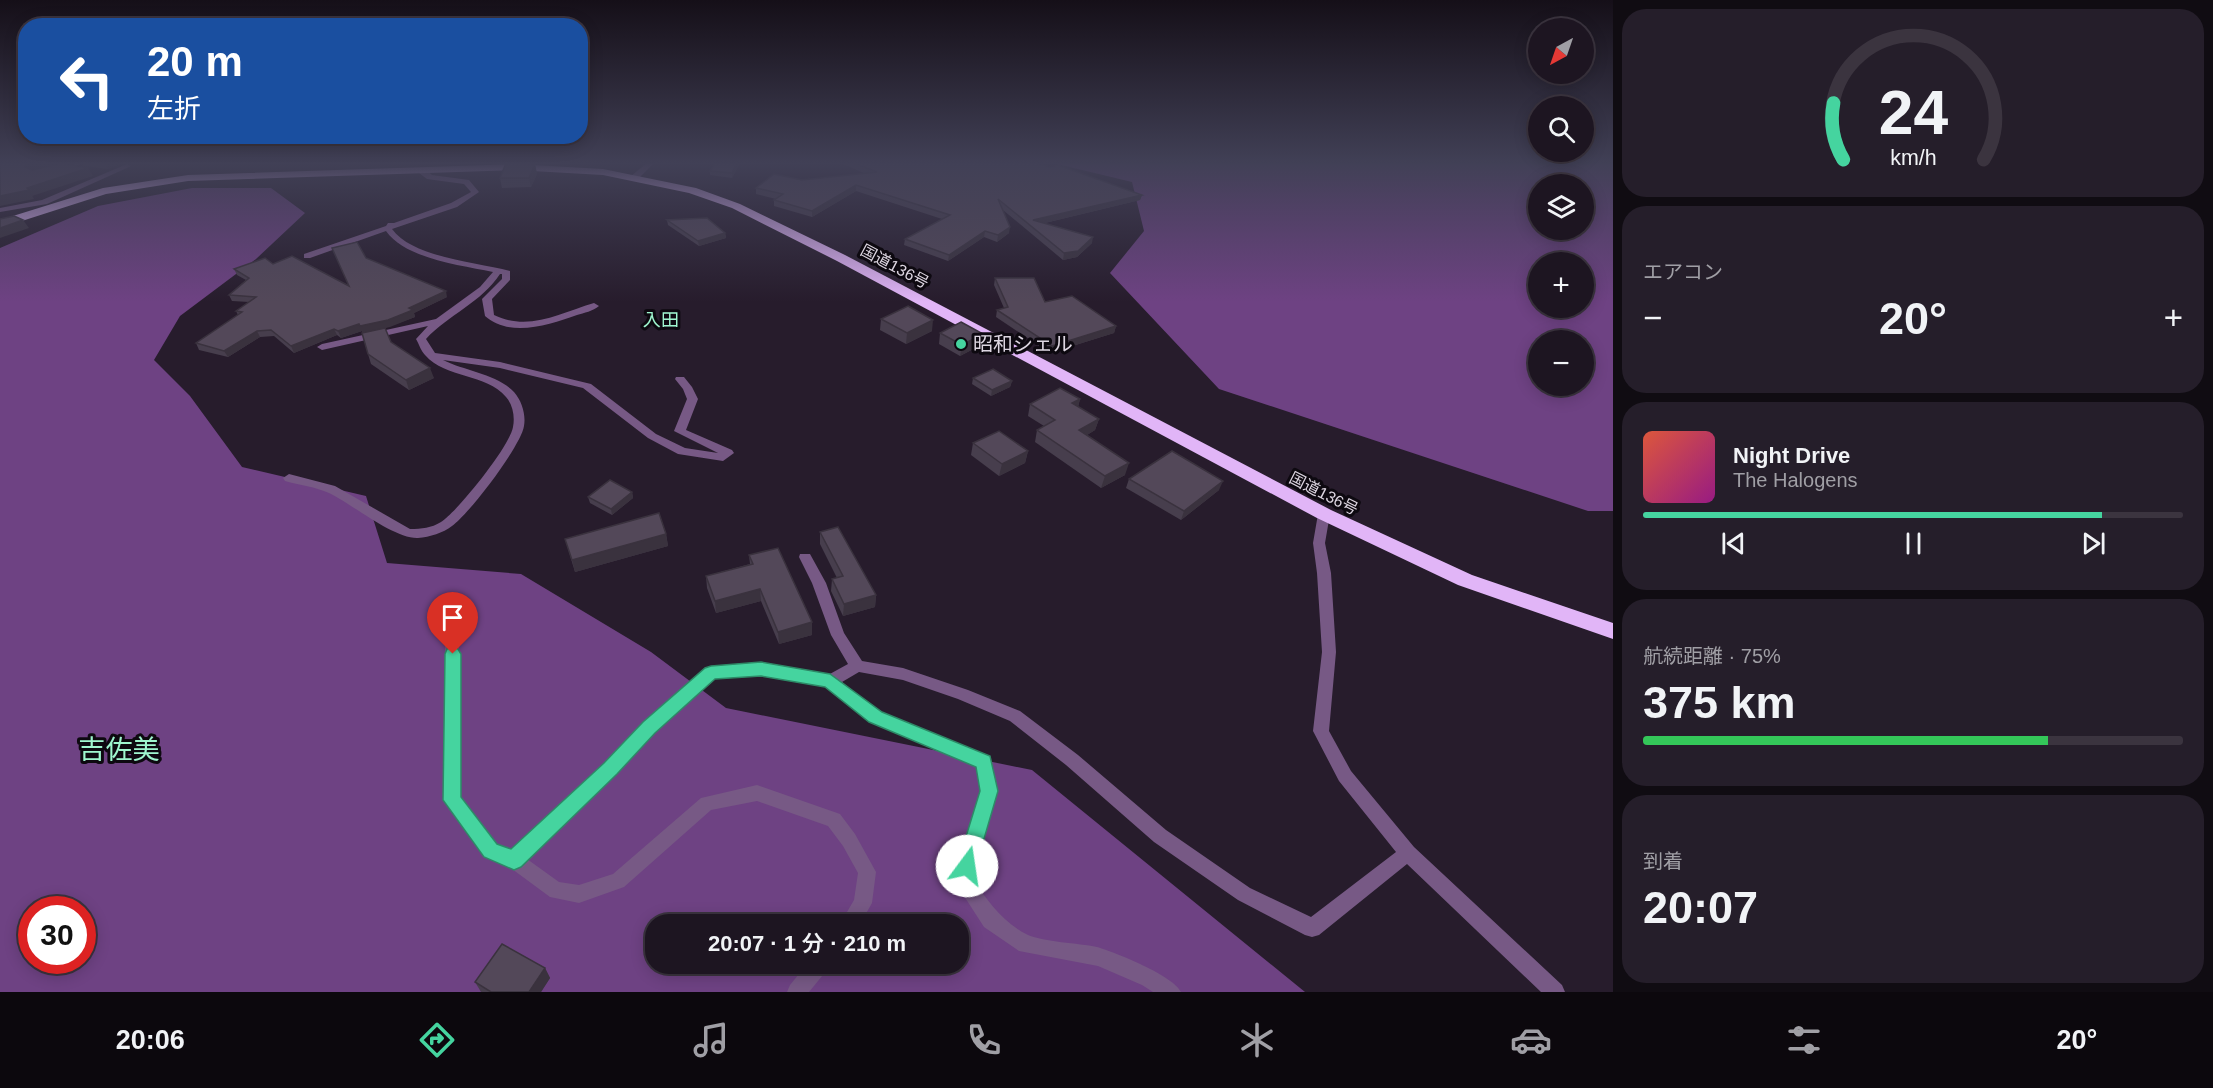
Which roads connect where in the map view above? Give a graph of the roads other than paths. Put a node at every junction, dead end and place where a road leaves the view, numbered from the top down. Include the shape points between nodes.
1 (46, 209) edge
2 (440, 209) edge
3 (740, 209) edge
4 (0, 224) edge
5 (391, 225) junction
6 (307, 256) dead end
7 (498, 270) junction
8 (594, 306) dead end
9 (436, 322) junction
10 (322, 347) dead end
11 (432, 356) junction
12 (680, 379) dead end
13 (289, 478) dead end
14 (1324, 514) junction
15 (805, 557) dead end
16 (1613, 631) edge
17 (452, 637) dead end
18 (857, 666) junction
19 (830, 681) junction
20 (1408, 853) junction
21 (514, 860) junction
22 (856, 914) edge
23 (811, 974) edge
24 (797, 992) edge
25 (1171, 992) edge
26 (1555, 992) edge

1 - 4 highway, 国道136号
2 - 5 street
3 - 14 highway, 国道136号 via 769,221
5 - 6 street
5 - 7 street via 388,229 392,236 426,254
7 - 8 street via 507,273 506,280 488,299 488,308 490,316 501,323 531,325
7 - 9 street via 476,294
9 - 10 street
9 - 11 street via 421,339 423,348
11 - 12 street via 500,365 587,386 652,436 682,451 723,457 728,453 680,431 694,403 691,390
11 - 13 street via 450,368 513,395 521,424 508,454 463,509 440,530 408,533 331,489
14 - 16 highway, 国道136号 via 1465,580
14 - 20 street via 1319,543 1329,652 1321,731 1345,776
15 - 18 street via 838,635
17 - 21 street via 452,800 490,850
18 - 19 street
18 - 20 street via 903,674 1015,716 1160,836 1244,894 1312,928
19 - 21 street via 761,669 711,673
19 - 25 street via 875,717 984,762 989,791 964,882 991,920 1026,944 1098,957 1149,978
20 - 26 street
21 - 22 street via 556,891 579,894 618,881 707,803 758,793 834,820 867,872 863,903
23 - 24 street

